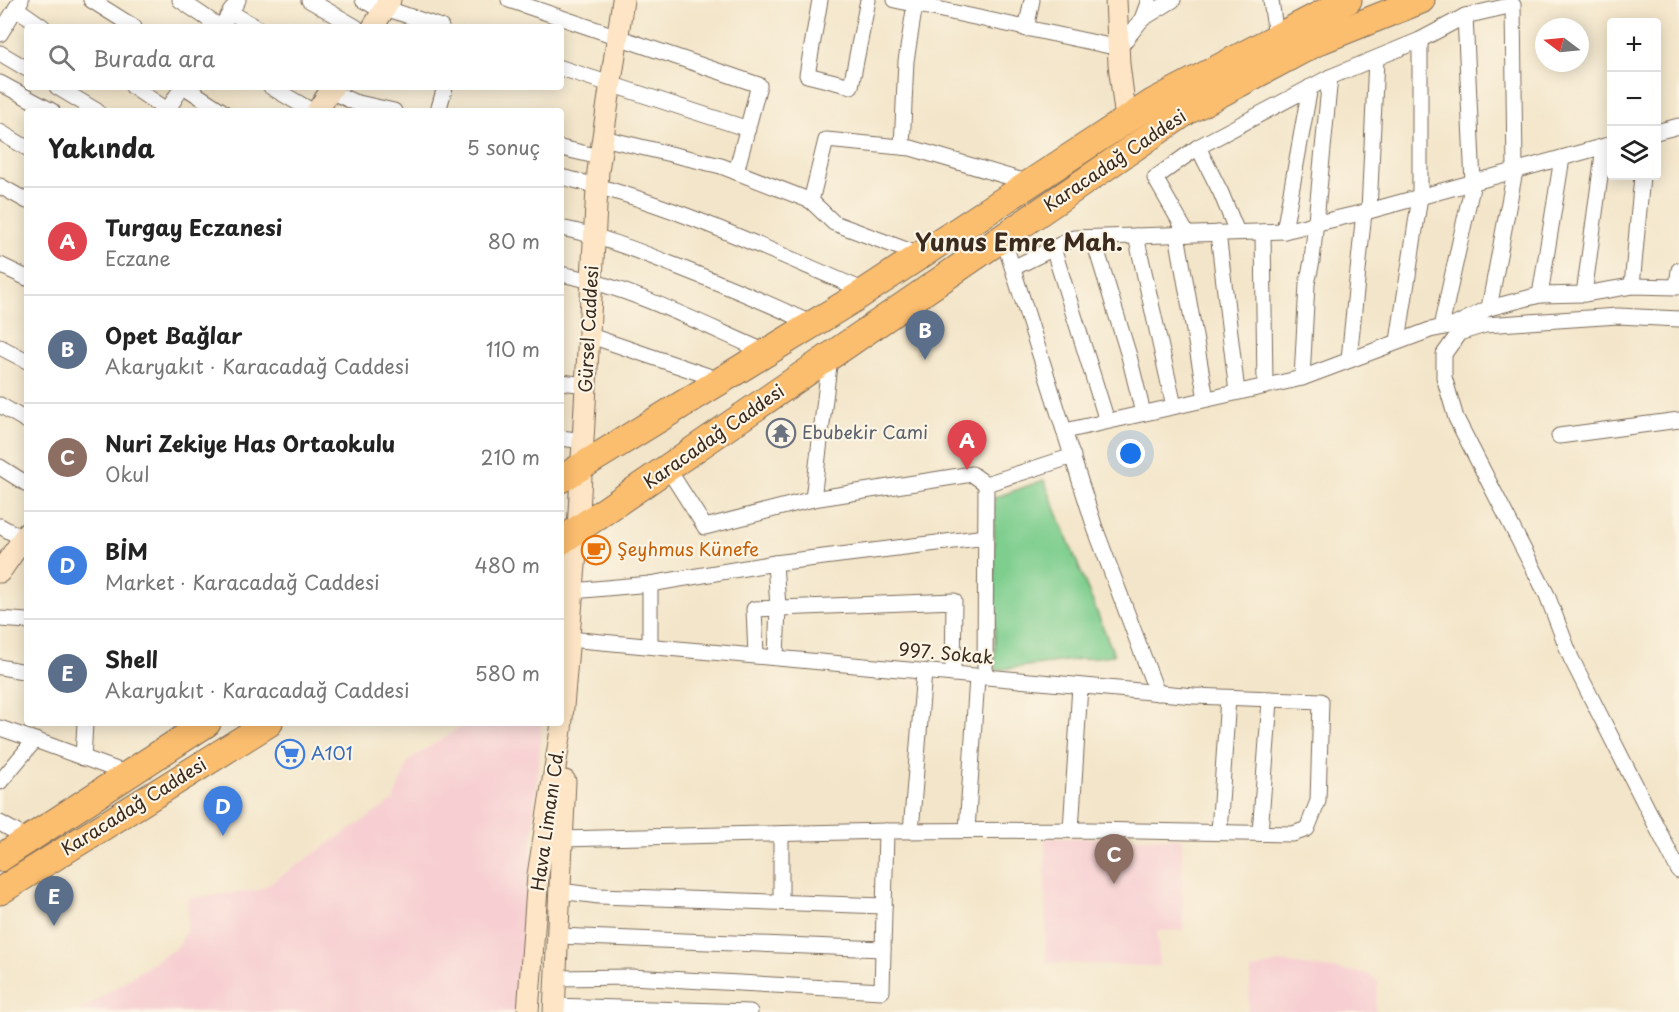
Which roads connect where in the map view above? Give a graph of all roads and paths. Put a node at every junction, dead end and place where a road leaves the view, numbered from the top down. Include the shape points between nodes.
1 (91, 0) edge
2 (180, 0) edge
3 (309, 0) edge
4 (363, 0) edge
5 (509, 0) edge
6 (622, 0) edge
7 (820, 0) edge
8 (868, 0) edge
9 (895, 0) edge
10 (1032, 0) edge
11 (1116, 0) edge
12 (1149, 0) edge
13 (1173, 0) edge
14 (1271, 0) edge
15 (1348, 0) edge
16 (1421, 0) edge
17 (18, 4) edge
18 (915, 4) junction
19 (934, 4) edge
20 (234, 6) edge
21 (1318, 8) edge
22 (383, 11) edge
23 (1465, 16) junction
24 (1143, 19) junction
25 (41, 24) edge
26 (129, 24) edge
27 (216, 24) edge
28 (222, 24) edge
29 (253, 24) edge
30 (351, 24) edge
31 (430, 24) edge
32 (1026, 28) junction
33 (0, 34) edge
34 (617, 36) junction
35 (1276, 37) junction
36 (1420, 40) junction
37 (1119, 48) junction
38 (0, 53) edge
39 (1376, 59) junction
40 (24, 67) edge
41 (564, 69) edge
42 (1330, 77) junction
43 (0, 83) edge
44 (610, 85) junction
45 (1310, 87) junction
46 (62, 90) edge
47 (137, 90) edge
48 (181, 90) edge
49 (188, 90) edge
50 (276, 90) edge
51 (331, 90) edge
52 (334, 90) edge
53 (444, 90) edge
54 (46, 108) edge
55 (92, 108) edge
56 (164, 108) edge
57 (168, 108) edge
58 (217, 108) edge
59 (307, 108) edge
60 (319, 108) edge
61 (381, 108) edge
62 (439, 108) edge
63 (1126, 120) junction
64 (1679, 126) edge
65 (748, 129) junction
66 (1661, 131) edge
67 (0, 132) edge
68 (24, 146) edge
69 (1607, 146) edge
70 (601, 147) junction
71 (902, 147) junction
72 (1198, 147) junction
73 (564, 148) edge
74 (1607, 152) edge
75 (1562, 158) junction
76 (1515, 171) junction
77 (736, 172) junction
78 (564, 178) edge
79 (1642, 180) edge
80 (1030, 183) junction
81 (1473, 183) junction
82 (597, 185) junction
83 (0, 186) edge
84 (1420, 197) junction
85 (24, 199) edge
86 (811, 201) junction
87 (1366, 212) junction
88 (1314, 224) junction
89 (564, 229) edge
90 (1284, 231) junction
91 (1236, 232) junction
92 (1263, 232) junction
93 (1218, 233) junction
94 (1182, 234) junction
95 (594, 235) junction
96 (1136, 236) junction
97 (1004, 238) junction
98 (1093, 238) junction
99 (1053, 248) junction
100 (920, 255) junction
101 (0, 265) edge
102 (1015, 267) junction
103 (1679, 270) edge
104 (564, 275) edge
105 (24, 277) edge
106 (592, 280) junction
107 (1632, 286) junction
108 (866, 291) junction
109 (1584, 294) junction
110 (1540, 295) junction
111 (1489, 308) junction
112 (1679, 319) edge
113 (812, 324) junction
114 (1442, 327) junction
115 (588, 335) junction
116 (1398, 341) junction
117 (0, 347) edge
118 (766, 352) junction
119 (830, 357) junction
120 (24, 359) edge
121 (1349, 359) junction
122 (1302, 378) junction
123 (720, 380) junction
124 (564, 382) edge
125 (586, 385) junction
126 (1265, 386) junction
127 (1237, 392) junction
128 (1206, 399) junction
129 (0, 405) edge
130 (1174, 406) junction
131 (1143, 413) junction
132 (24, 419) edge
133 (1679, 420) edge
134 (1107, 421) junction
135 (1065, 431) junction
136 (1559, 436) dead end
137 (564, 443) edge
138 (1072, 456) junction
139 (575, 461) edge
140 (0, 467) edge
141 (668, 469) junction
142 (24, 482) edge
143 (986, 484) junction
144 (813, 499) junction
145 (0, 526) edge
146 (570, 536) edge
147 (24, 537) edge
148 (986, 537) junction
149 (24, 541) edge
150 (775, 563) junction
151 (0, 572) edge
152 (650, 584) junction
153 (573, 591) junction
154 (778, 607) junction
155 (0, 619) edge
156 (24, 621) edge
157 (569, 639) junction
158 (650, 646) junction
159 (756, 655) junction
160 (776, 657) junction
161 (0, 667) edge
162 (24, 671) edge
163 (924, 672) junction
164 (953, 674) junction
165 (981, 677) junction
166 (1080, 686) junction
167 (1157, 693) junction
168 (564, 696) edge
169 (1228, 698) junction
170 (1270, 701) junction
171 (85, 726) edge
172 (196, 726) edge
173 (264, 726) edge
174 (561, 726) edge
175 (0, 728) edge
176 (561, 730) junction
177 (35, 740) junction
178 (83, 758) junction
179 (128, 774) junction
180 (0, 782) edge
181 (0, 823) edge
182 (1071, 830) junction
183 (886, 831) junction
184 (911, 831) junction
185 (967, 831) junction
186 (1219, 832) junction
187 (1260, 833) junction
188 (781, 835) junction
189 (562, 839) junction
190 (28, 840) junction
191 (0, 858) edge
192 (1679, 871) edge
193 (0, 891) edge
194 (560, 891) junction
195 (781, 902) junction
196 (884, 906) junction
197 (558, 936) junction
198 (883, 949) junction
199 (556, 978) junction
200 (554, 1009) edge
201 (528, 1012) edge
202 (750, 1012) edge

1 - 26 street
2 - 27 street
3 - 30 street
4 - 22 street
5 - 34 street
6 - 34 main road, Gürsel Caddesi
7 - 8 street via 807,75 851,86
9 - 18 street
10 - 32 street
11 - 37 main road
12 - 24 street
13 - 24 street
14 - 35 street
15 - 21 highway, Karacadağ Caddesi
16 - 97 highway, Karacadağ Caddesi via 1321,40 1187,111
17 - 25 street
17 - 33 street
18 - 19 street
18 - 71 street via 906,61
19 - 32 street
20 - 28 street
20 - 29 street
21 - 35 highway, Karacadağ Caddesi
22 - 31 street
23 - 36 street
23 - 76 street via 1513,5
23 - 81 street
24 - 37 street
32 - 37 street
34 - 44 main road, Gürsel Caddesi
34 - 65 street via 759,86
35 - 63 highway, Karacadağ Caddesi
36 - 39 street
36 - 84 street
37 - 63 main road
38 - 40 street
39 - 42 street
39 - 87 street
41 - 44 street
42 - 45 street
42 - 88 street
43 - 54 street
44 - 65 street
44 - 70 main road, Gürsel Caddesi
45 - 72 street
45 - 90 street
46 - 55 street
47 - 56 street
48 - 57 street
49 - 58 street
50 - 59 street
51 - 60 main road
52 - 61 street via 354,102
53 - 62 street
63 - 80 highway, Karacadağ Caddesi
64 - 66 street
65 - 77 street
67 - 68 street
69 - 75 street
70 - 73 street
70 - 77 street
70 - 82 main road, Gürsel Caddesi
71 - 80 street
71 - 86 street via 826,140
72 - 91 street
72 - 94 street via 1155,177
74 - 109 street
75 - 76 street
75 - 110 street
76 - 81 street
76 - 111 street
77 - 86 street
78 - 82 street
79 - 107 street
80 - 100 highway, Karacadağ Caddesi
81 - 84 street
81 - 114 street
82 - 95 main road, Gürsel Caddesi
82 - 108 street via 693,219
83 - 85 street
84 - 87 street
84 - 116 street
86 - 100 street via 834,223
87 - 88 street
87 - 121 street
88 - 90 street
88 - 122 street
89 - 95 street
90 - 92 street
91 - 92 street
91 - 93 street
92 - 126 street
93 - 94 street
93 - 127 street
94 - 96 street
94 - 128 street
95 - 106 main road, Gürsel Caddesi
95 - 113 street via 762,299
96 - 98 street
96 - 130 street
97 - 102 street
97 - 119 highway, Karacadağ Caddesi
98 - 99 street via 1074,238
98 - 131 street
99 - 102 street
99 - 134 street
100 - 108 highway, Karacadağ Caddesi
101 - 105 street
102 - 135 street
103 - 107 street via 1677,287
104 - 106 street
106 - 115 main road, Gürsel Caddesi
106 - 118 street
107 - 109 street
108 - 113 highway, Karacadağ Caddesi
109 - 110 street
110 - 111 street
111 - 114 street via 1455,325
112 - 192 street via 1618,316 1485,325 1459,333 1444,354 1444,377 1456,418 1548,595 1571,658
113 - 118 highway, Karacadağ Caddesi
114 - 116 street
115 - 123 street
115 - 125 main road, Gürsel Caddesi
116 - 121 street
117 - 120 street
118 - 123 highway, Karacadağ Caddesi
119 - 141 highway, Karacadağ Caddesi
119 - 144 street
121 - 122 street
122 - 126 street
123 - 139 highway, Karacadağ Caddesi
124 - 125 street
125 - 139 main road, Gürsel Caddesi
126 - 127 street
127 - 128 street
128 - 130 street
129 - 132 street
130 - 131 street
131 - 134 street
133 - 136 street
134 - 135 street
135 - 138 street
137 - 139 street
138 - 143 street
138 - 167 street
139 - 146 main road, Gürsel Caddesi
140 - 142 street
141 - 144 street via 705,527
141 - 146 highway, Karacadağ Caddesi
143 - 144 street via 972,474
143 - 148 street
145 - 147 street
146 - 153 main road, Gürsel Caddesi
148 - 150 street
148 - 165 street
149 - 151 main road
150 - 152 street
150 - 154 street
152 - 153 street
152 - 158 street
153 - 157 main road, Gürsel Caddesi
154 - 159 street via 754,609
154 - 160 street
154 - 164 street via 954,601
155 - 156 street
157 - 158 street, 997. Sokak
157 - 168 main road, Gürsel Caddesi
158 - 159 street, 997. Sokak
159 - 160 street, 997. Sokak
160 - 163 street, 997. Sokak
161 - 162 street
163 - 164 street, 997. Sokak
163 - 184 street
164 - 165 street, 997. Sokak
165 - 166 street, 997. Sokak
165 - 185 street
166 - 167 street, 997. Sokak
166 - 182 street
167 - 169 street, 997. Sokak
169 - 170 street, 997. Sokak
169 - 186 street
170 - 187 street
170 - 187 street, 997. Sokak via 1321,701 1318,801 1307,829 1293,834
171 - 178 street
172 - 179 highway, Karacadağ Caddesi
173 - 193 highway, Karacadağ Caddesi
174 - 176 main road, Gürsel Caddesi
175 - 177 street
176 - 189 main road, Hava Limanı Cd. via 565,766
176 - 201 main road, Hava Limanı Cd. via 538,875
177 - 178 street
177 - 180 street
178 - 179 street
179 - 190 highway, Karacadağ Caddesi
181 - 190 street
182 - 185 street
182 - 186 street
183 - 184 street
183 - 188 street
183 - 196 street
184 - 185 street
186 - 187 street
188 - 189 street
188 - 195 street
189 - 194 main road, Hava Limanı Cd.
190 - 191 highway, Karacadağ Caddesi
194 - 195 street via 599,896
194 - 197 main road, Hava Limanı Cd.
195 - 196 street
196 - 198 street
197 - 198 street
197 - 199 main road, Hava Limanı Cd.
198 - 199 street via 882,991 631,977
199 - 200 main road, Hava Limanı Cd.
200 - 202 street

